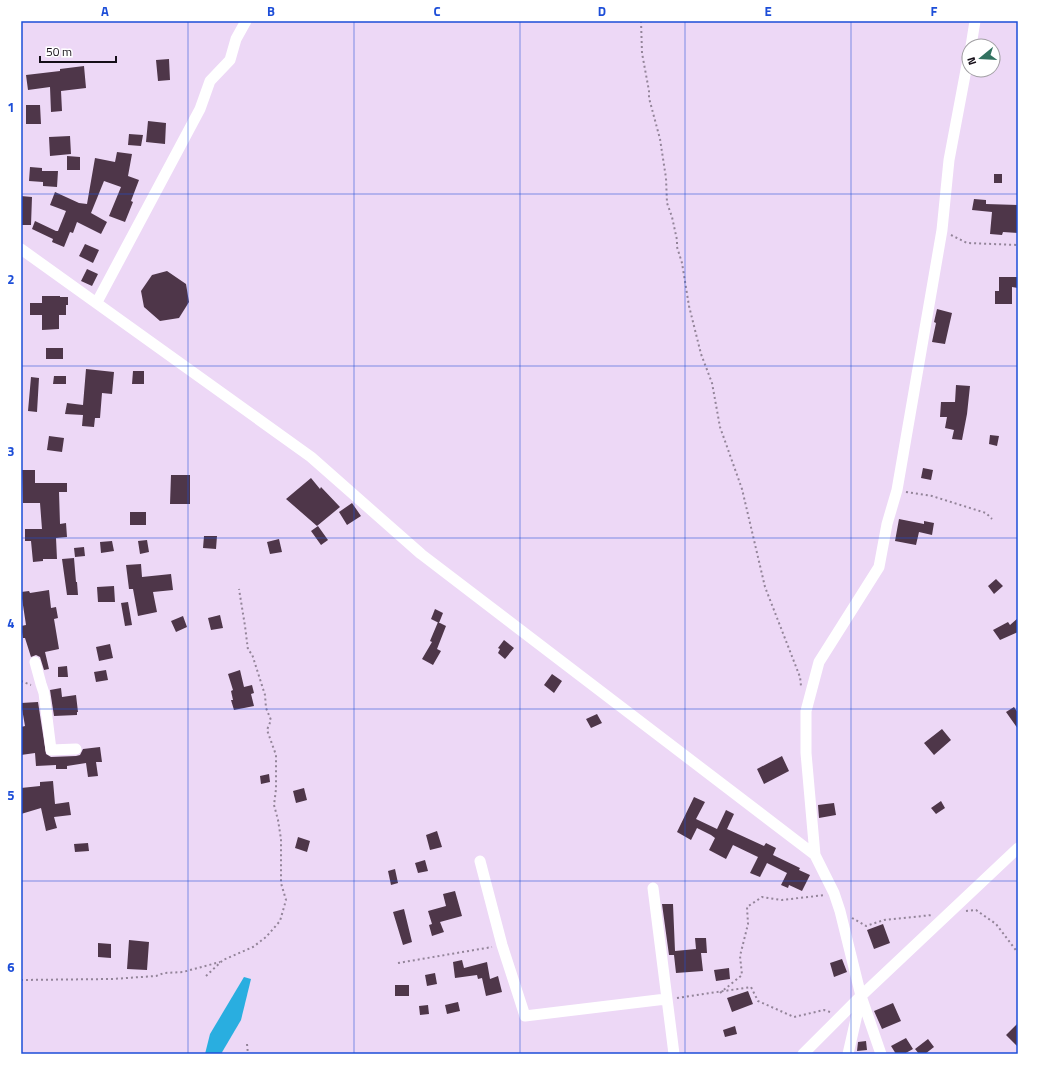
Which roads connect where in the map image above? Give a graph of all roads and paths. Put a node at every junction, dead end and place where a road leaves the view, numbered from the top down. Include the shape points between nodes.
1 (246, 21) edge
2 (641, 21) edge
3 (976, 21) edge
4 (973, 38) edge
5 (964, 78) edge
6 (942, 230) junction
7 (1018, 244) edge
8 (21, 249) edge
9 (97, 302) junction
10 (897, 490) junction
11 (992, 519) dead end
12 (238, 588) dead end
13 (35, 662) dead end
14 (802, 690) dead end
15 (76, 749) dead end
16 (1018, 848) edge
17 (815, 855) junction
18 (480, 861) dead end
19 (653, 888) dead end
20 (502, 945) junction
21 (223, 960) junction
22 (398, 963) dead end
23 (206, 976) dead end
24 (21, 980) edge
25 (861, 996) junction
26 (666, 999) junction
27 (841, 1016) junction
28 (247, 1044) dead end
29 (248, 1054) edge
30 (674, 1054) edge
31 (803, 1054) edge
32 (848, 1054) edge
33 (881, 1054) edge

1 - 9 street via 236,39 230,60 210,82 200,109
2 - 14 path via 642,53 650,102 660,139 668,203 689,306 701,354 712,383 720,427 742,489 765,587 800,677
3 - 4 street
5 - 6 street via 948,160
6 - 7 path via 967,243
6 - 10 street
8 - 9 street
9 - 17 street via 311,457 421,554
10 - 11 path via 932,496 986,513
10 - 17 street via 880,567 819,662 806,711 806,753
12 - 21 path via 248,650 252,654 271,720 267,730 276,755 274,805 281,839 281,883 286,900 280,921 266,937 253,947
13 - 15 street via 44,692 51,750
16 - 25 street
17 - 25 street via 840,910
18 - 20 street
19 - 26 street
20 - 22 path
20 - 26 street via 525,1016
21 - 23 path
21 - 24 path via 183,972 156,976
25 - 27 street
25 - 32 street
25 - 33 street
26 - 27 path via 751,987 758,1001 794,1017 824,1010
26 - 30 street
27 - 31 street
28 - 29 path

